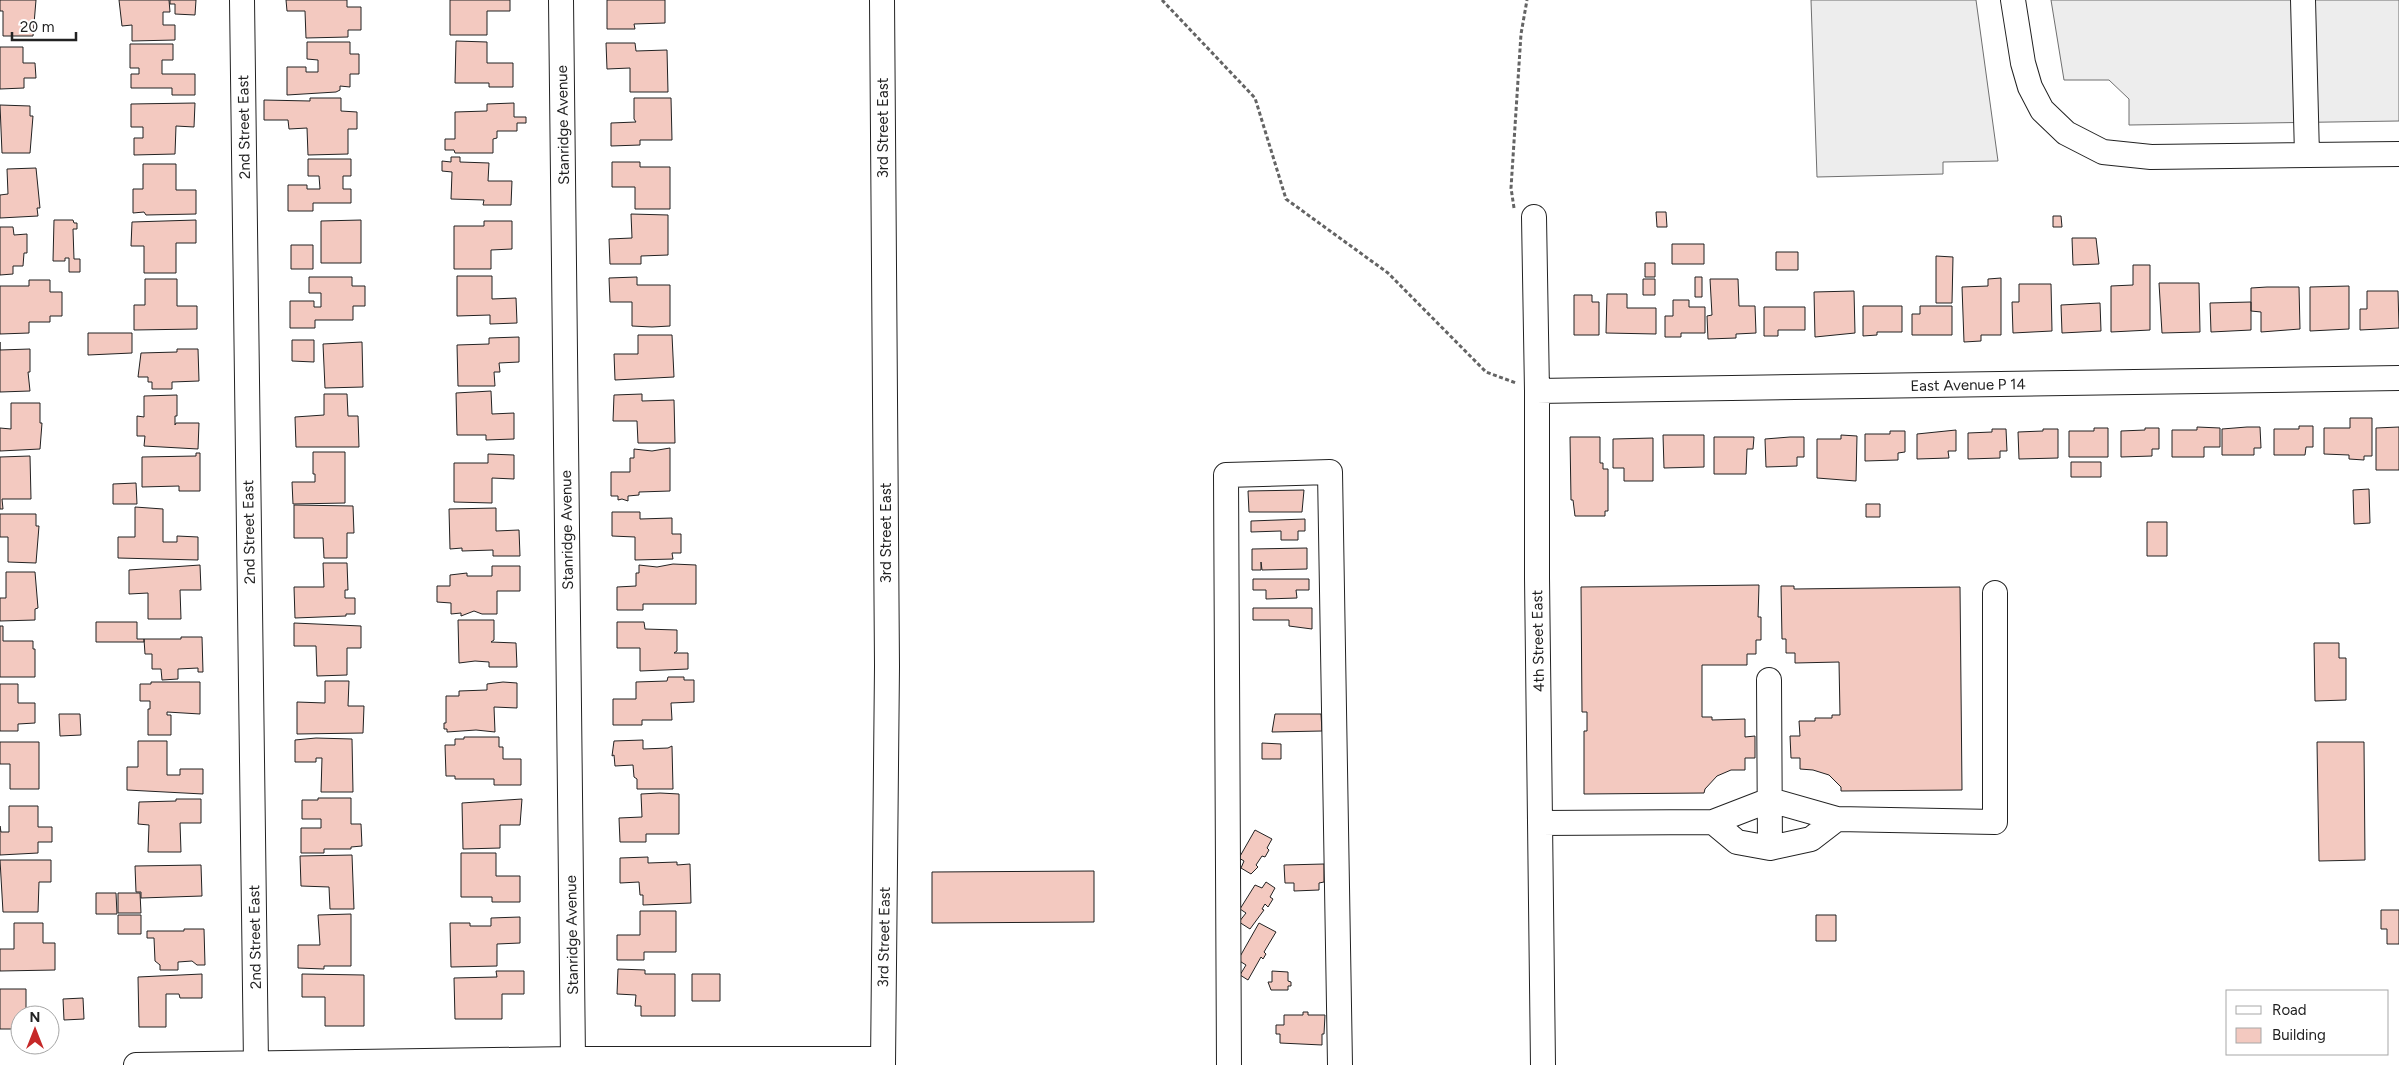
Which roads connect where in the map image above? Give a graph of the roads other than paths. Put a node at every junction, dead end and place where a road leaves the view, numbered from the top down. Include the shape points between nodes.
1 (242, 0) edge
2 (561, 0) edge
3 (882, 0) edge
4 (2012, 0) edge
5 (2303, 0) edge
6 (2399, 154) edge
7 (2307, 155) junction
8 (1534, 217) road end
9 (2399, 378) edge
10 (1538, 392) junction
11 (1995, 594) dead end
12 (1769, 680) dead end
13 (1770, 800) junction
14 (1837, 819) junction
15 (1713, 822) junction
16 (1540, 823) junction
17 (1770, 848) junction
18 (573, 1059) junction
19 (883, 1062) edge
20 (256, 1064) junction
21 (136, 1065) edge
22 (1229, 1065) edge
23 (1340, 1065) edge
24 (1543, 1065) edge

1 - 20 street, 2nd Street East
2 - 18 street, Stanridge Avenue
3 - 19 street, 3rd Street East via 887,666
4 - 7 street via 2030,86 2042,110 2066,133 2103,152 2151,157
5 - 7 street
6 - 7 street
8 - 10 street, 4th Street East
9 - 10 street, East Avenue P 14
10 - 16 street, 4th Street East
11 - 14 street via 1995,822
12 - 13 street
13 - 14 street
13 - 15 street
13 - 17 street
14 - 17 street via 1811,839
15 - 16 street
15 - 17 street via 1737,842
16 - 24 street, 4th Street East
18 - 19 street
18 - 20 street
20 - 21 street
22 - 23 street via 1226,475 1330,472

